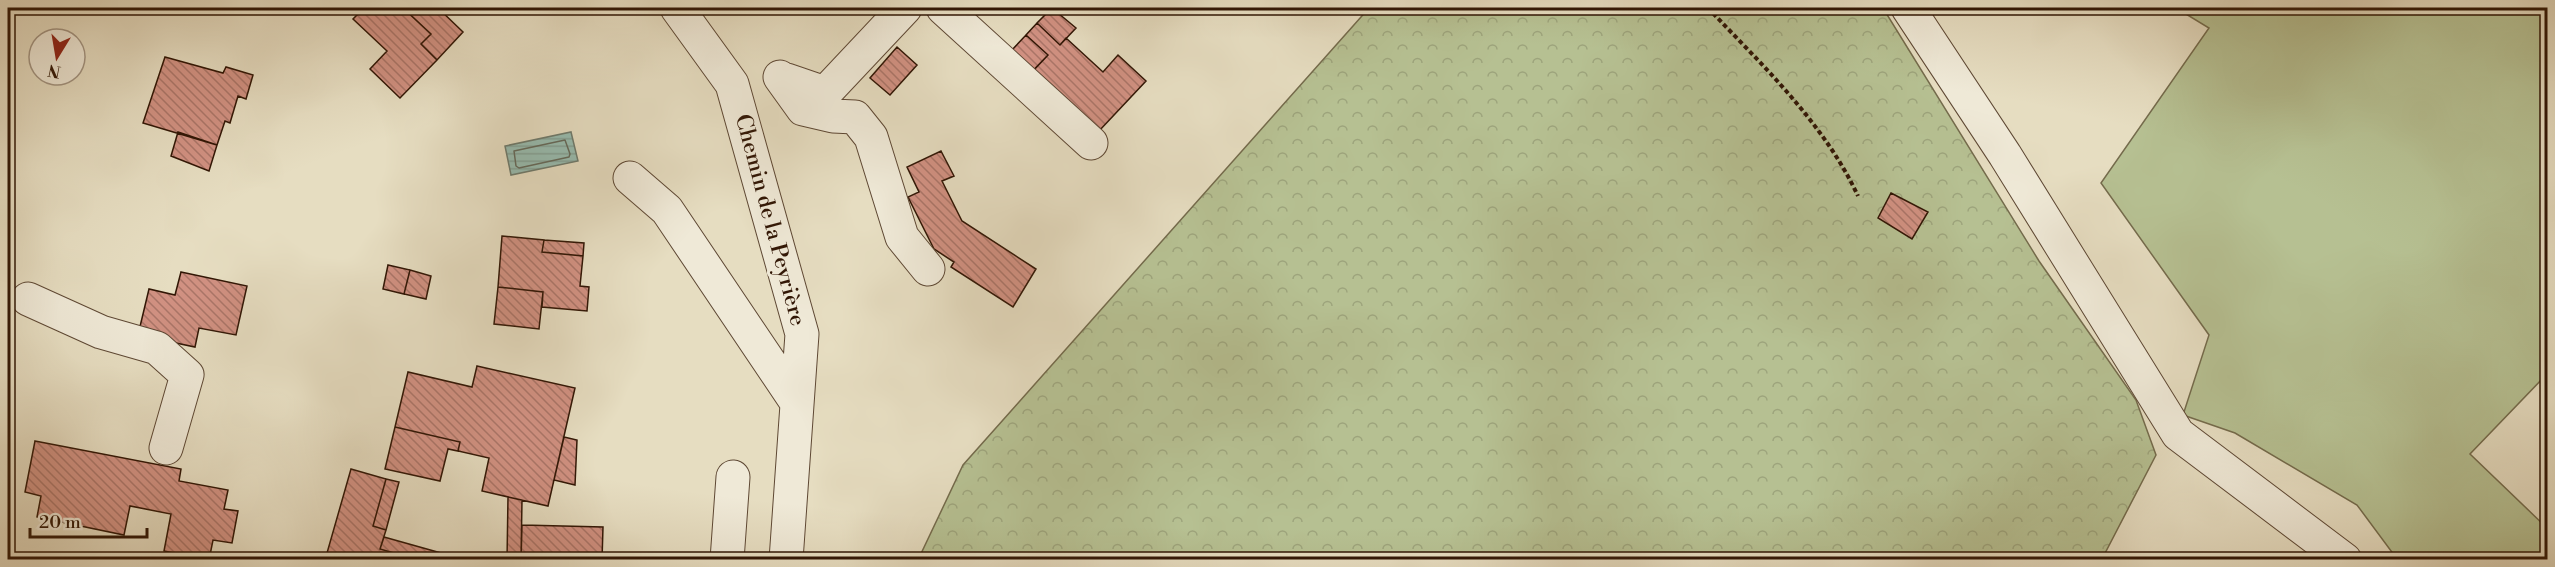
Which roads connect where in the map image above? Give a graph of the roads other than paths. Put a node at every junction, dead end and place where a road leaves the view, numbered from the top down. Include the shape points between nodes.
1 (676, 8) edge
2 (905, 8) edge
3 (943, 8) edge
4 (1908, 8) edge
5 (1091, 143) dead end
6 (630, 178) dead end
7 (928, 269) dead end
8 (28, 299) dead end
9 (797, 403) junction
10 (166, 448) dead end
11 (733, 477) dead end
12 (728, 560) edge
13 (786, 560) edge
14 (2345, 560) edge

1 - 9 street, Chemin de la Peyrière via 732,84 802,334
2 - 7 street via 825,93 780,77 804,109 855,117 871,136 902,237
3 - 5 street
4 - 14 street via 2005,155 2178,434
6 - 9 street via 667,210
8 - 10 street via 101,332 157,348 187,375
9 - 13 street, Chemin de la Peyrière
11 - 12 street

